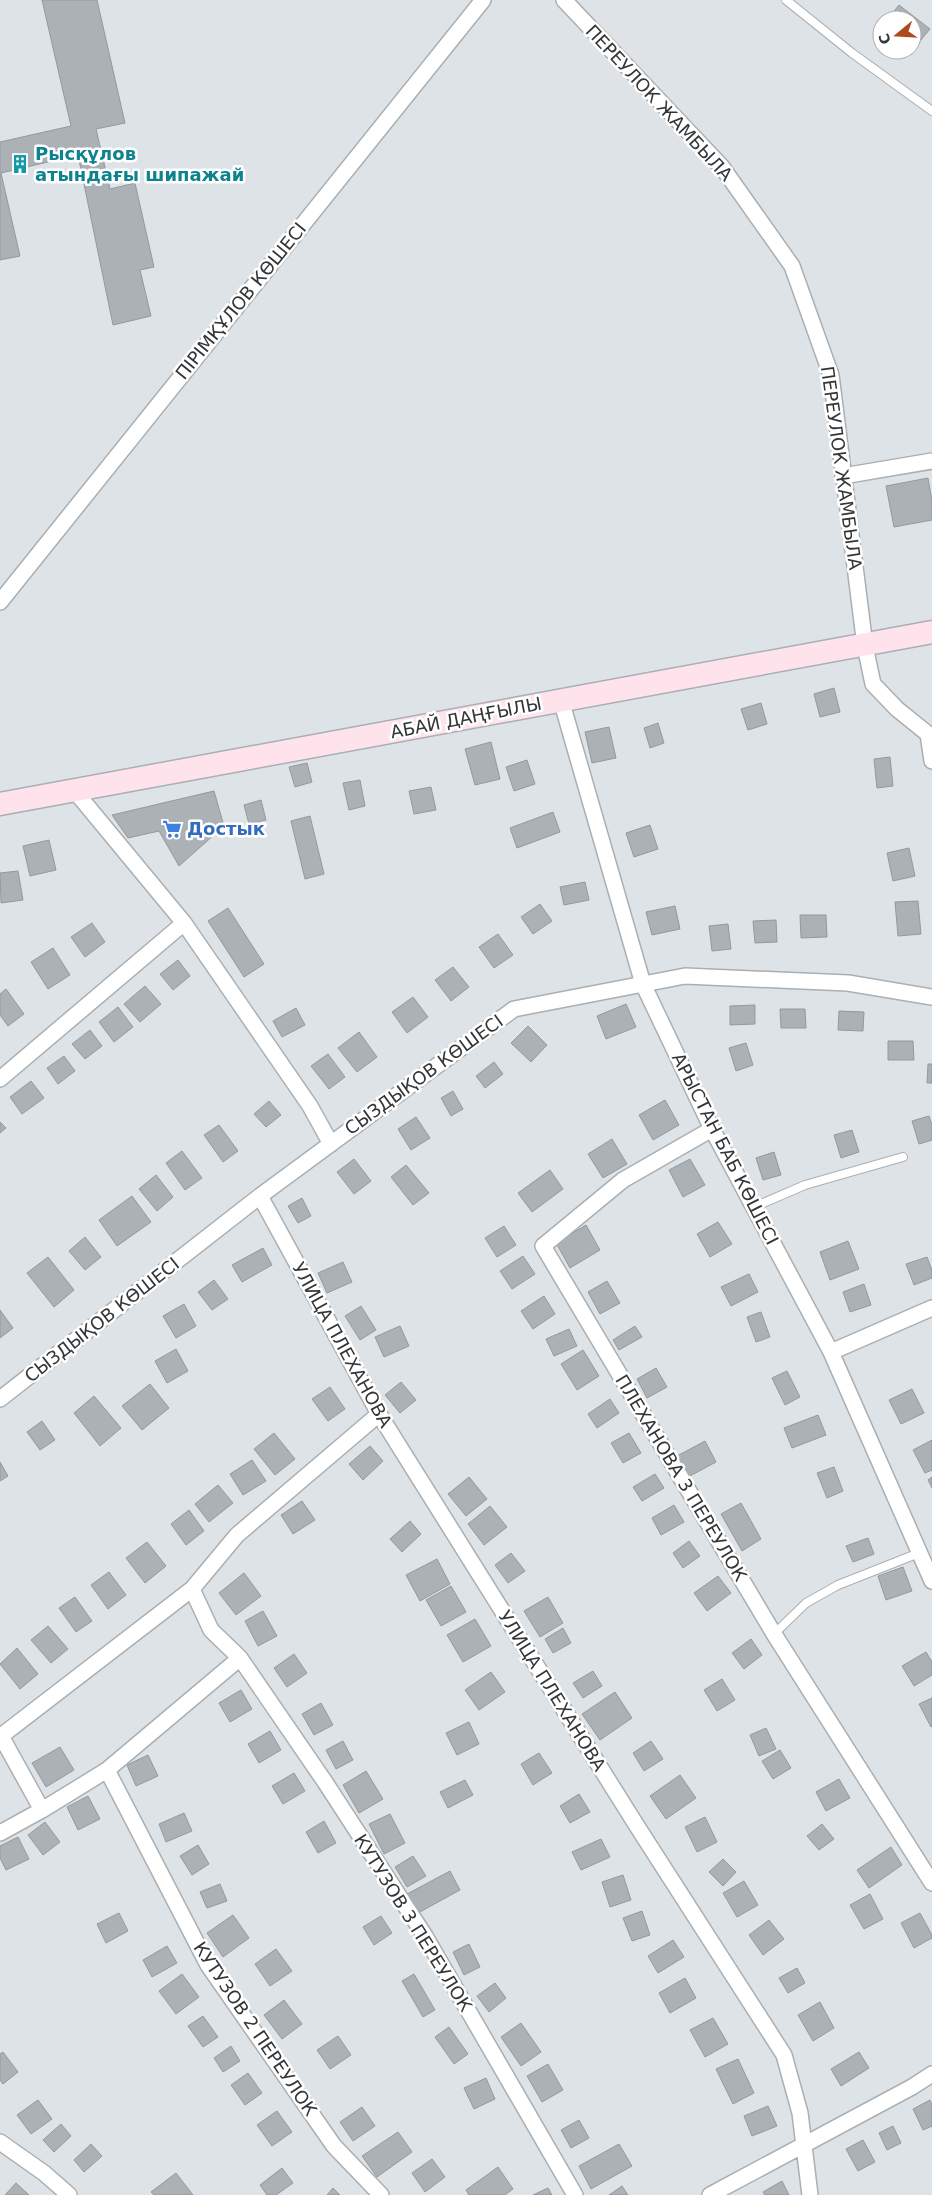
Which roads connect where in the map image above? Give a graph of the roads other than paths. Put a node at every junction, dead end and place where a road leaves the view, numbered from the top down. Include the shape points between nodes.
1 (483, 0) edge
2 (564, 0) edge
3 (786, 0) edge
4 (932, 112) edge
5 (932, 461) edge
6 (843, 476) junction
7 (0, 602) edge
8 (932, 632) edge
9 (865, 646) junction
10 (561, 700) junction
11 (932, 761) edge
12 (74, 790) junction
13 (0, 804) edge
14 (184, 923) junction
15 (643, 984) junction
16 (932, 997) edge
17 (0, 1079) edge
18 (712, 1129) junction
19 (331, 1144) junction
20 (903, 1157) dead end
21 (260, 1196) junction
22 (754, 1207) junction
23 (932, 1308) edge
24 (830, 1352) junction
25 (0, 1399) edge
26 (379, 1414) junction
27 (919, 1553) junction
28 (932, 1581) edge
29 (192, 1589) junction
30 (774, 1634) junction
31 (240, 1658) junction
32 (106, 1770) junction
33 (42, 1810) junction
34 (0, 1833) edge
35 (932, 1883) edge
36 (932, 2074) edge
37 (0, 2142) edge
38 (803, 2144) junction
39 (69, 2195) edge
40 (381, 2195) edge
41 (575, 2195) edge
42 (710, 2195) edge
43 (810, 2195) edge

1 - 7 street, ПІРІМҚҰЛОВ КӨШЕСІ
2 - 6 street, ПЕРЕУЛОК ЖАМБЫЛА via 722,167 792,266 831,375
3 - 4 lane
5 - 6 street
6 - 9 street, ПЕРЕУЛОК ЖАМБЫЛА
8 - 9 street, АБАЙ ДАҢҒЫЛЫ
9 - 10 street, АБАЙ ДАҢҒЫЛЫ
9 - 11 street, ПЕРЕУЛОК ЖАМБЫЛА via 873,684 928,734
10 - 12 street, АБАЙ ДАҢҒЫЛЫ
10 - 15 street, АРЫСТАН БАБ КӨШЕСІ
12 - 13 street, АБАЙ ДАҢҒЫЛЫ
12 - 14 street
14 - 17 street
14 - 19 street via 310,1106
15 - 16 street, СЫЗДЫҚОВ КӨШЕСІ via 686,976 848,983
15 - 18 street, АРЫСТАН БАБ КӨШЕСІ
15 - 19 street, СЫЗДЫҚОВ КӨШЕСІ via 514,1009
18 - 22 street, АРЫСТАН БАБ КӨШЕСІ
18 - 30 street, ПЛЕХАНОВА 3 ПЕРЕУЛОК via 623,1180 543,1246
19 - 21 street, СЫЗДЫҚОВ КӨШЕСІ
20 - 22 lane via 805,1185
21 - 25 street, СЫЗДЫҚОВ КӨШЕСІ
21 - 26 street, УЛИЦА ПЛЕХАНОВА
22 - 24 street, АРЫСТАН БАБ КӨШЕСІ
23 - 24 street
24 - 27 street, АРЫСТАН БАБ КӨШЕСІ
26 - 29 street via 237,1535
26 - 38 street, УЛИЦА ПЛЕХАНОВА via 784,2055 800,2112
27 - 28 street, АРЫСТАН БАБ КӨШЕСІ
27 - 30 lane via 838,1585 806,1603
29 - 31 street, КУТУЗОВ 3 ПЕРЕУЛОК via 211,1630
29 - 33 street via 1,1736
30 - 35 street, ПЛЕХАНОВА 3 ПЕРЕУЛОК
31 - 32 street
31 - 41 street, КУТУЗОВ 3 ПЕРЕУЛОК via 425,1936
32 - 33 street
32 - 40 street, КУТУЗОВ 2 ПЕРЕУЛОК via 208,1965 334,2146
33 - 34 street
36 - 38 street
37 - 39 street
38 - 42 street
38 - 43 street, УЛИЦА ПЛЕХАНОВА

